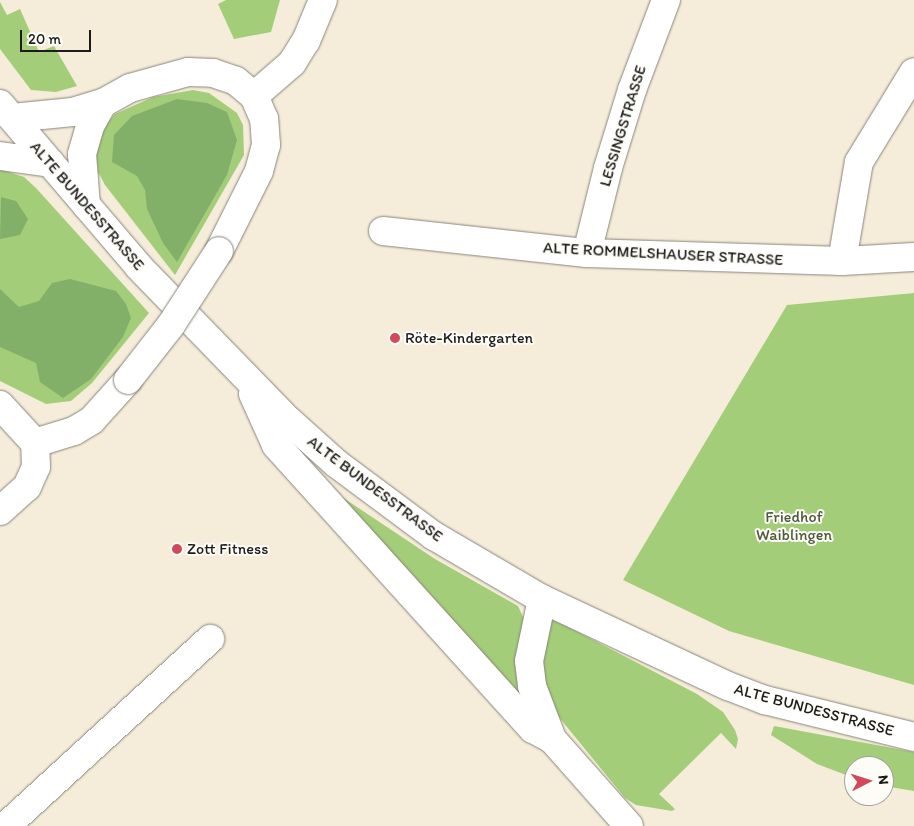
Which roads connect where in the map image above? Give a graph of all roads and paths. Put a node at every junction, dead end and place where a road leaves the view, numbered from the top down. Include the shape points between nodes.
1 (323, 0) edge
2 (666, 0) edge
3 (914, 72) edge
4 (254, 96) junction
5 (102, 103) junction
6 (6, 111) edge
7 (0, 156) edge
8 (51, 163) junction
9 (86, 204) junction
10 (383, 231) dead end
11 (587, 253) junction
12 (914, 257) edge
13 (842, 261) junction
14 (245, 377) junction
15 (0, 405) edge
16 (35, 443) junction
17 (0, 511) edge
18 (542, 599) junction
19 (210, 639) dead end
20 (914, 737) edge
21 (552, 739) junction
22 (6, 826) edge
23 (629, 826) edge

1 - 4 main road via 306,41 292,62
2 - 11 main road, LESSINGSTRASSE via 610,159
3 - 13 main road via 859,162
4 - 5 main road via 236,81 213,73 188,72 130,88
4 - 16 main road, bridge via 264,119 266,145 260,171 219,251 170,325 92,420 74,431
5 - 6 main road via 48,116
5 - 9 main road via 90,126 82,154
6 - 8 main road, ALTE BUNDESSTRASSE
7 - 8 main road
8 - 9 main road, ALTE BUNDESSTRASSE
9 - 14 main road, ALTE BUNDESSTRASSE via 145,273
10 - 11 main road, ALTE ROMMELSHAUSER STRASSE
11 - 13 main road, ALTE ROMMELSHAUSER STRASSE
12 - 13 main road, ALTE ROMMELSHAUSER STRASSE
14 - 18 main road, ALTE BUNDESSTRASSE via 337,464 397,510 481,565
14 - 21 main road via 276,445 533,729
15 - 16 main road
16 - 17 main road via 36,467 27,487
18 - 20 main road, ALTE BUNDESSTRASSE via 728,686 784,705
18 - 21 main road via 529,661 532,686
19 - 22 main road
21 - 23 main road

